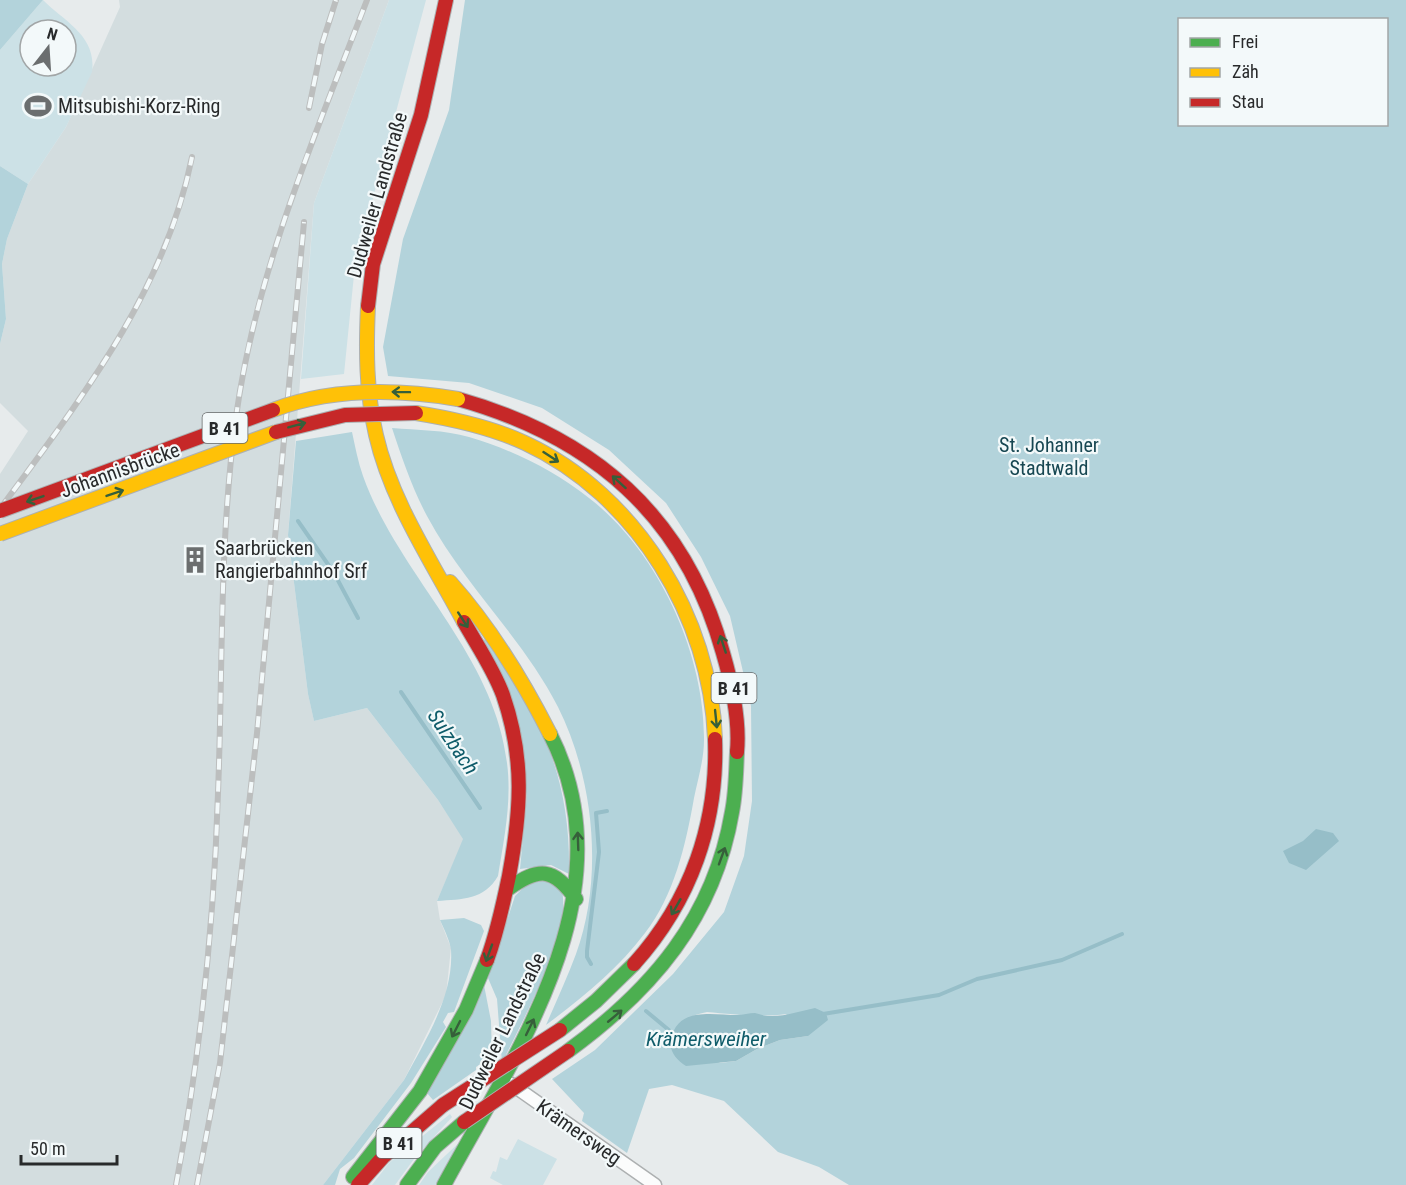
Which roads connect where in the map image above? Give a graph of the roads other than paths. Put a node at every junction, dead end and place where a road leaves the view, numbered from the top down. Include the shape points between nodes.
1 (446, 0) edge
2 (0, 511) edge
3 (0, 534) edge
4 (436, 568) junction
5 (508, 889) junction
6 (576, 899) junction
7 (503, 1079) junction
8 (347, 1185) edge
9 (358, 1185) edge
10 (406, 1185) edge
11 (444, 1185) edge
12 (655, 1185) edge

1 - 4 main road, Dudweiler Landstraße via 423,105 374,264 366,330 371,411 384,462 412,528
10 -> 2 main road, Johannisbrücke / B 41, bridge via 435,1147 464,1122 626,1007 687,934 714,879 738,783 734,689 721,637 687,562 647,508 570,444 509,414 423,393 332,395 289,404
3 -> 9 main road, Johannisbrücke / B 41, bridge via 295,424 372,412 416,413 498,432 566,466 617,508 669,576 693,628 712,688 717,724 715,794 697,864 682,896 632,968 588,1008 444,1105 383,1157
4 -> 5 main road, Dudweiler Landstraße via 502,693 516,742 519,820
6 -> 4 main road, Dudweiler Landstraße via 578,832 559,749 508,657 480,617
5 - 6 main road via 532,873 549,871 565,882
5 -> 8 main road, Dudweiler Landstraße via 488,957 454,1034 420,1091
7 -> 6 main road, Dudweiler Landstraße via 546,995 567,938
7 - 11 main road, Dudweiler Landstraße
7 - 12 street, Krämersweg

